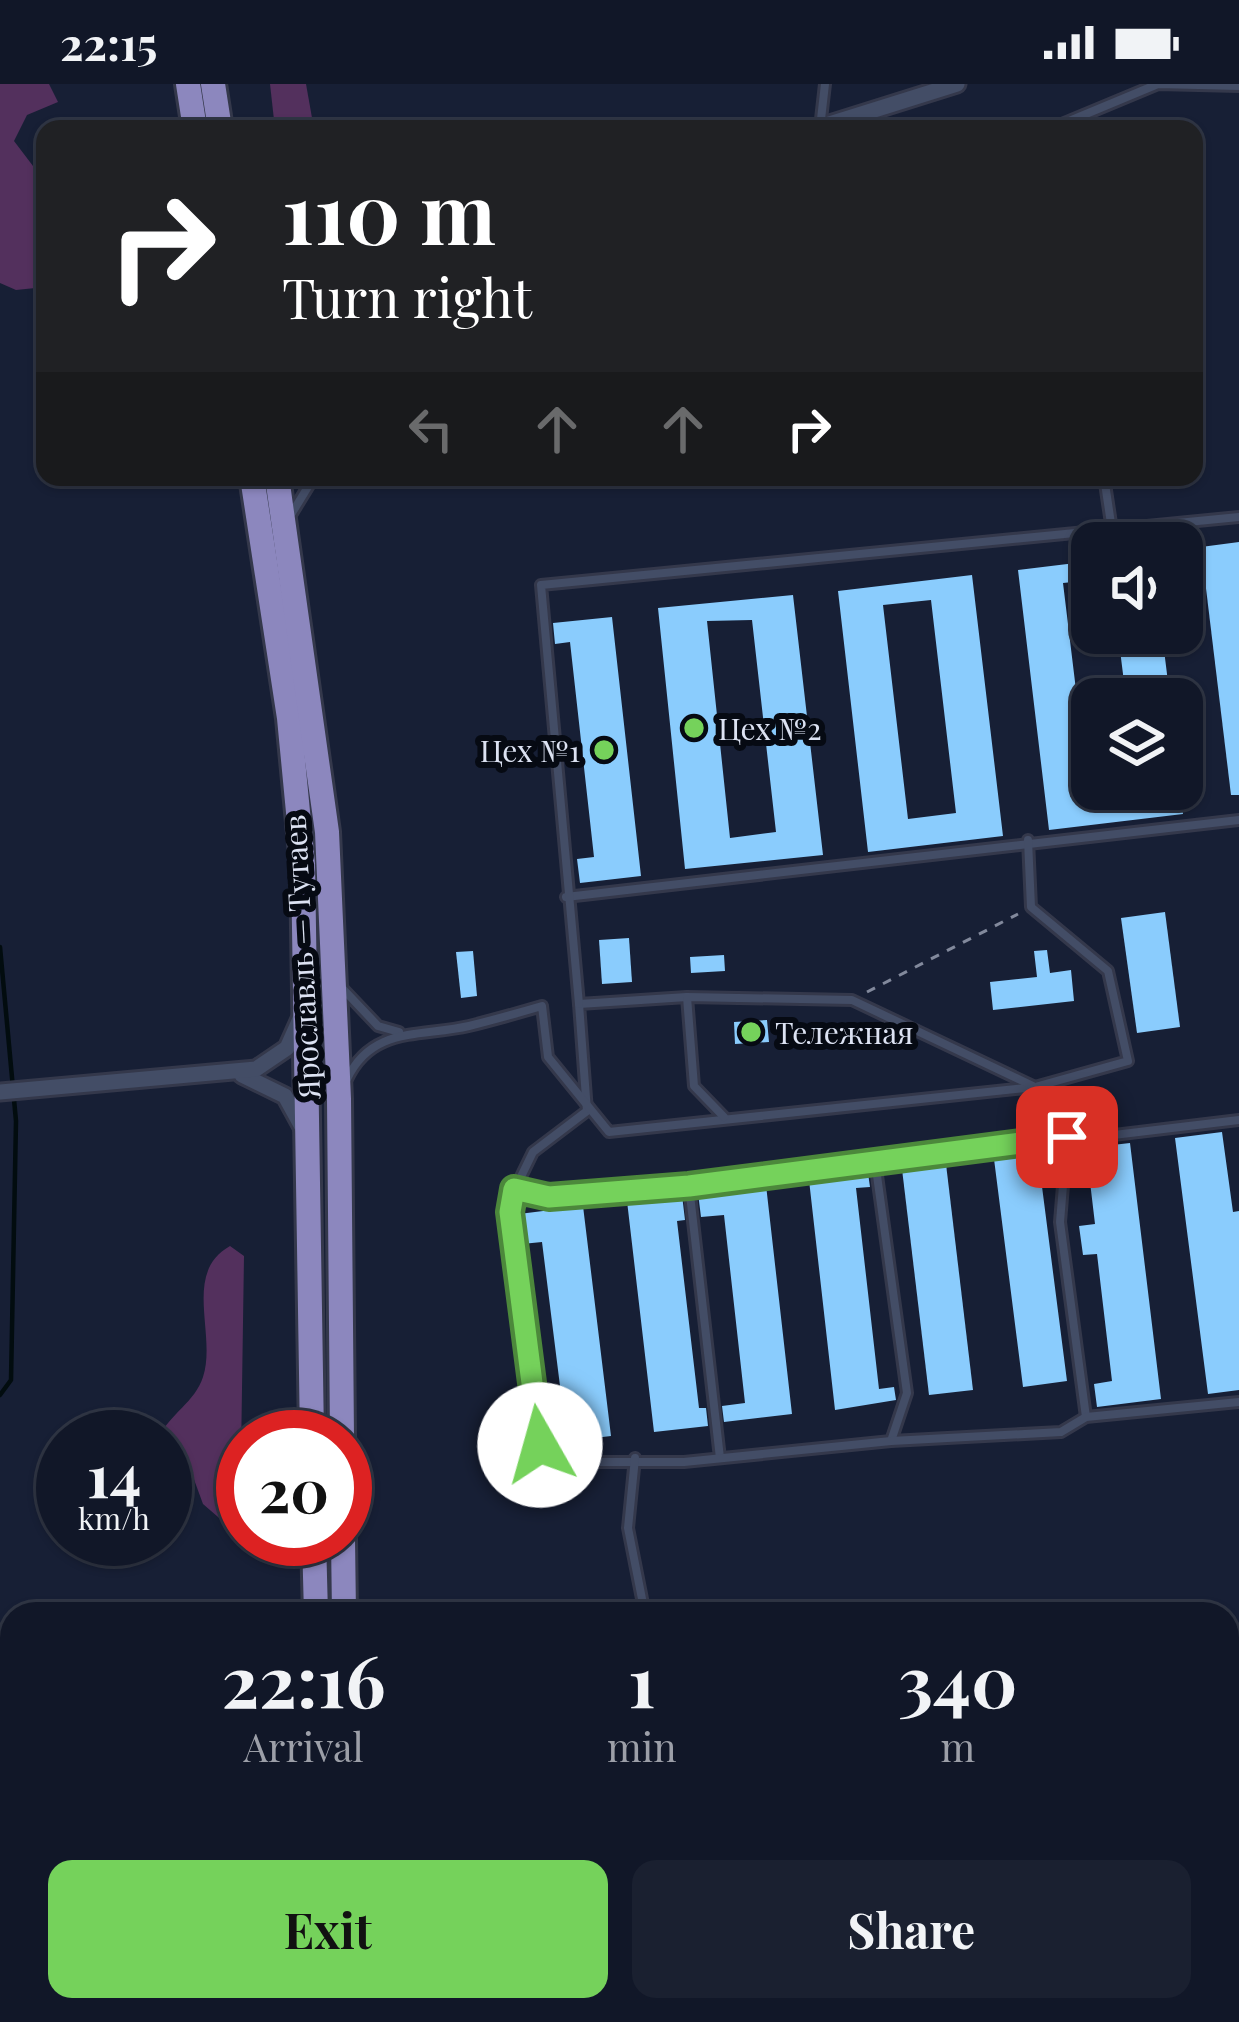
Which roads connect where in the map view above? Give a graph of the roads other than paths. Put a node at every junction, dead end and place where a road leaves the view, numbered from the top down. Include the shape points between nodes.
1 (188, 84) edge
2 (213, 84) edge
3 (825, 84) edge
4 (957, 84) edge
5 (1239, 86) edge
6 (194, 120) edge
7 (219, 120) edge
8 (821, 120) edge
9 (845, 120) edge
10 (1072, 120) edge
11 (253, 486) edge
12 (278, 486) edge
13 (307, 486) edge
14 (1105, 486) edge
15 (1239, 517) edge
16 (1111, 522) edge
17 (1190, 522) edge
18 (1071, 534) edge
19 (288, 544) junction
20 (1239, 820) edge
21 (1028, 840) junction
22 (566, 897) junction
23 (334, 958) junction
24 (308, 994) junction
25 (687, 997) junction
26 (579, 1004) junction
27 (400, 1033) junction
28 (227, 1073) junction
29 (1034, 1087) junction
30 (0, 1092) edge
31 (339, 1099) junction
32 (587, 1112) junction
33 (724, 1117) junction
34 (1239, 1120) edge
35 (1067, 1137) junction
36 (309, 1142) junction
37 (874, 1161) junction
38 (689, 1186) junction
39 (514, 1189) junction
40 (1239, 1402) edge
41 (313, 1410) edge
42 (342, 1410) edge
43 (1086, 1417) junction
44 (891, 1441) junction
45 (634, 1458) junction
46 (720, 1458) junction
47 (315, 1566) edge
48 (343, 1566) edge
49 (316, 1602) edge
50 (344, 1602) edge
51 (643, 1602) edge

1 - 6 main road
2 - 7 main road
3 - 8 lane
4 - 9 street
5 - 10 lane via 1158,84
11 - 24 main road, Ярославль — Тутаев via 289,718
12 - 19 main road, Ярославль — Тутаев
13 - 19 lane via 295,503
14 - 16 lane
15 - 17 lane
18 - 22 lane via 541,585
19 - 23 main road, Ярославль — Тутаев via 327,832
20 - 21 lane
21 - 22 lane
21 - 29 lane via 1030,908 1108,971 1127,1061
22 - 26 lane
23 - 27 lane via 355,1006
23 - 31 main road, Ярославль — Тутаев
24 - 28 street via 287,1048 256,1069
24 - 36 main road, Ярославль — Тутаев
25 - 26 lane
25 - 29 lane via 852,1000
25 - 33 lane via 694,1086
26 - 32 lane
27 - 31 lane via 372,1046
27 - 32 lane via 464,1027 542,1006 548,1057
28 - 30 street
28 - 36 street via 266,1082 285,1096
29 - 33 lane
31 - 42 main road, Ярославль — Тутаев
32 - 33 lane via 609,1132
32 - 39 lane via 533,1151
34 - 35 lane
35 - 37 lane
35 - 43 lane via 1060,1222
36 - 41 main road, Ярославль — Тутаев
37 - 38 lane
37 - 44 lane via 907,1394
38 - 39 lane via 549,1197
38 - 46 lane
39 - 45 lane via 510,1212 540,1445 568,1462
40 - 43 lane
43 - 44 lane via 1061,1432
44 - 46 lane
45 - 46 lane
45 - 51 lane via 628,1528
47 - 49 main road
48 - 50 main road

